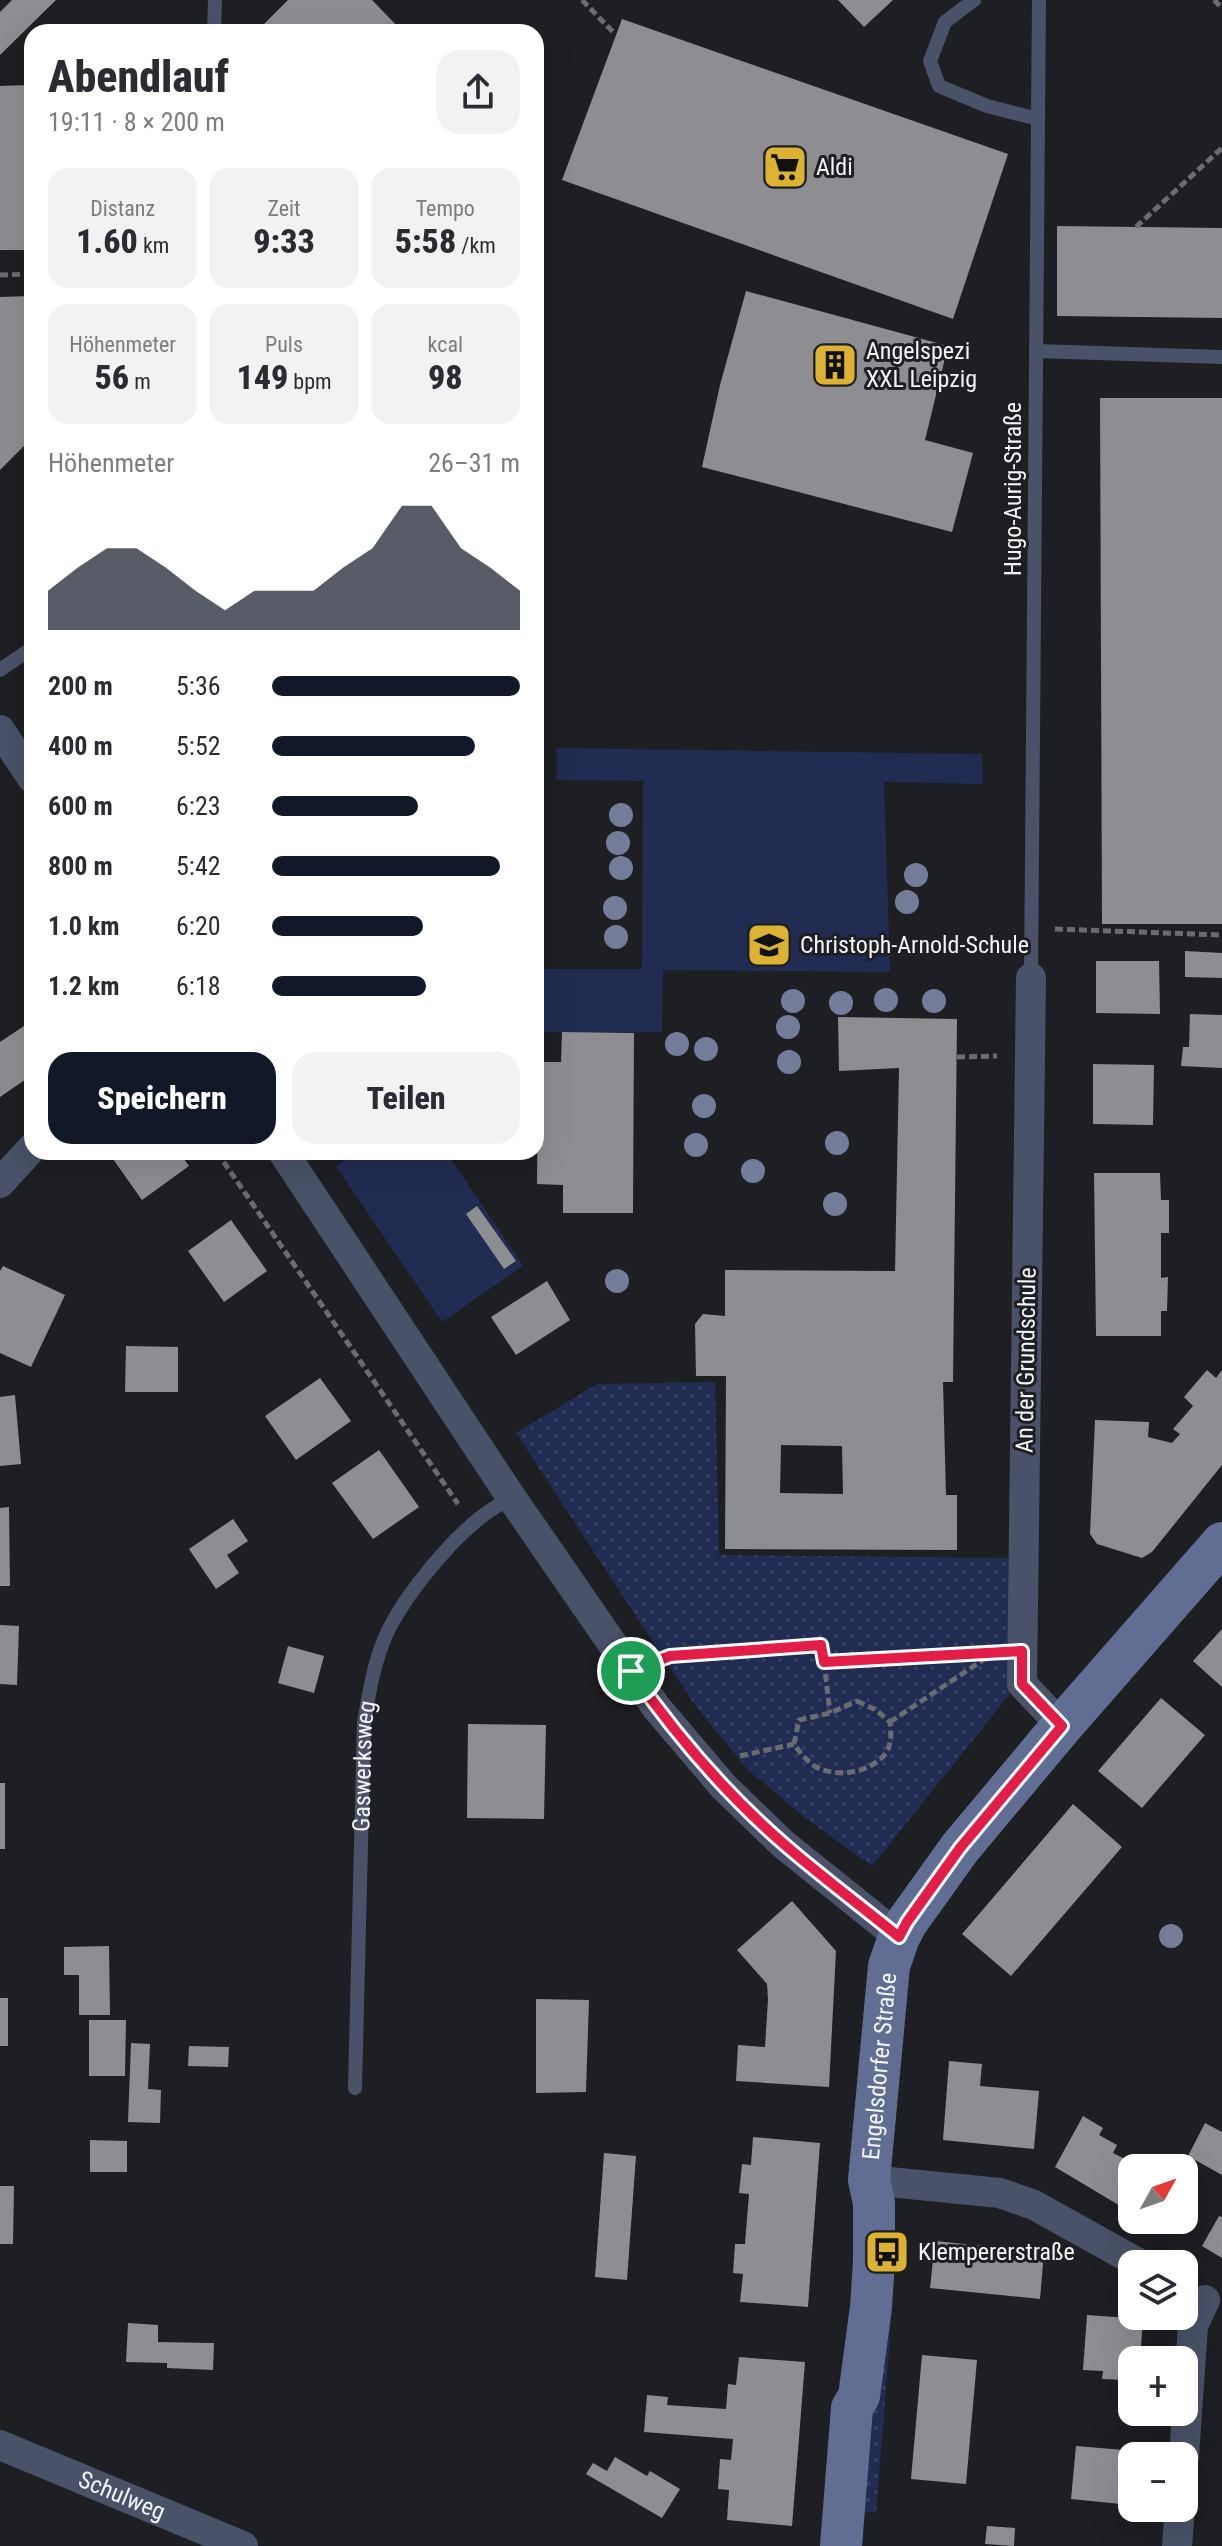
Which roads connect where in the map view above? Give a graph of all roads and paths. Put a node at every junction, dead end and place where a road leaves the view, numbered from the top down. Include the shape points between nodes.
1 (215, 0) edge
2 (582, 0) edge
3 (974, 0) edge
4 (1039, 0) edge
5 (1214, 0) edge
6 (1222, 8) edge
7 (214, 24) edge
8 (615, 34) dead end
9 (1038, 119) junction
10 (1222, 148) edge
11 (1136, 227) dead end
12 (24, 274) edge
13 (0, 275) edge
14 (1036, 351) junction
15 (1222, 357) edge
16 (24, 654) edge
17 (0, 670) edge
18 (0, 730) edge
19 (24, 766) edge
20 (1031, 929) junction
21 (1222, 935) edge
22 (1031, 978) joint
23 (24, 1157) edge
24 (222, 1160) edge
25 (288, 1160) edge
26 (0, 1183) edge
27 (511, 1497) junction
28 (472, 1524) junction
29 (1222, 1543) edge
30 (824, 1662) junction
31 (631, 1671) junction
32 (830, 1713) junction
33 (890, 1722) junction
34 (1062, 1726) junction
35 (794, 1744) junction
36 (705, 1764) junction
37 (899, 1937) junction
38 (355, 2088) dead end
39 (869, 2180) junction
40 (1118, 2252) edge
41 (1204, 2300) edge
42 (1185, 2442) edge
43 (0, 2445) edge
44 (1179, 2522) edge
45 (243, 2546) edge
46 (841, 2546) edge
47 (1177, 2546) edge

1 - 7 lane
2 - 8 path
3 - 9 lane via 945,22 930,61 939,86
4 - 9 lane, Hugo-Aurig-Straße
5 - 6 path
9 - 14 lane, Hugo-Aurig-Straße
10 - 11 path
12 - 13 path
14 - 15 lane
14 - 20 lane, Hugo-Aurig-Straße
16 - 17 lane
18 - 19 street
20 - 21 path
20 - 22 lane, Hugo-Aurig-Straße
22 - 34 street, An der Grundschule via 1022,1684
23 - 26 street
24 - 28 path
25 - 27 street
27 - 28 lane, Gaswerksweg
27 - 31 street
28 - 38 lane, Gaswerksweg via 407,1601 373,1674 364,1723
29 - 34 street, Engelsdorfer Straße
30 - 31 path via 821,1645 670,1656
30 - 32 path
30 - 33 path via 996,1652
31 - 36 street
32 - 33 path via 857,1701
32 - 35 path via 799,1720
33 - 35 path via 886,1752 866,1769 839,1773 817,1767
34 - 37 street, Engelsdorfer Straße via 960,1848
35 - 36 path
36 - 37 street via 783,1844
37 - 39 street, Engelsdorfer Straße via 889,1966
39 - 40 street via 1000,2193 1034,2205
39 - 46 street, Engelsdorfer Straße via 855,2201 845,2256 844,2396 852,2408
41 - 42 street via 1193,2326
43 - 45 street, Schulweg
44 - 47 street

